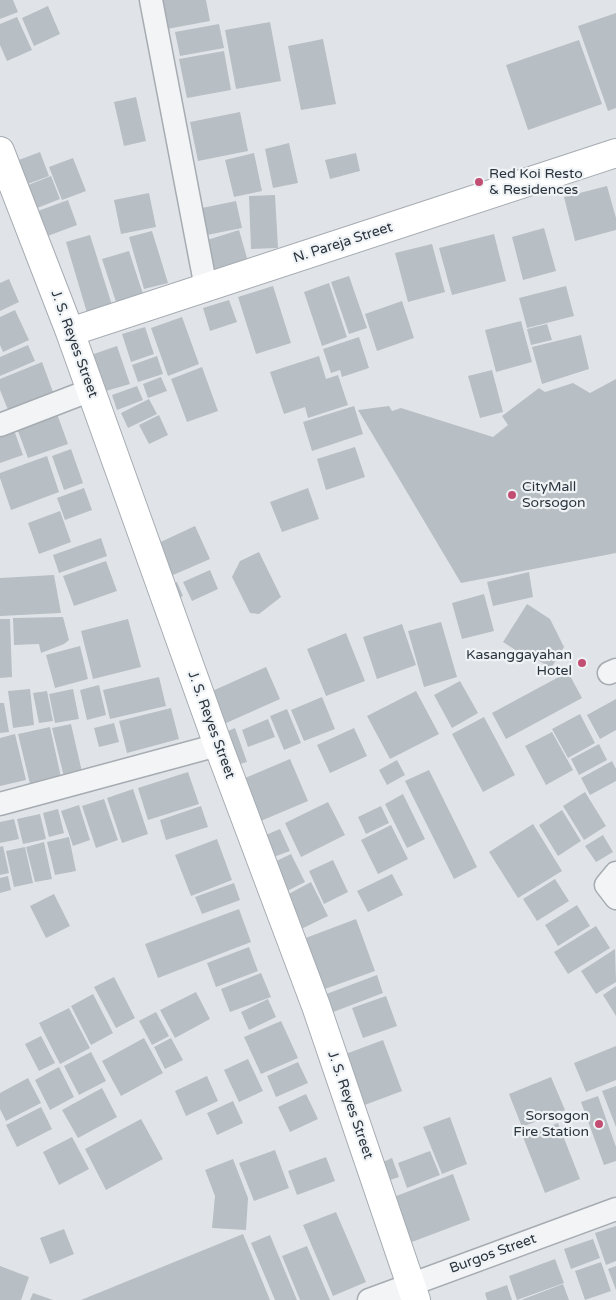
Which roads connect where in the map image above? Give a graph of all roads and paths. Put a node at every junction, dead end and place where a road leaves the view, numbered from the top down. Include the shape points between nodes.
1 (152, 0) edge
2 (0, 151) edge
3 (616, 153) edge
4 (206, 288) junction
5 (70, 332) junction
6 (91, 390) junction
7 (0, 424) edge
8 (218, 746) junction
9 (0, 804) edge
10 (616, 872) edge
11 (616, 898) edge
12 (616, 1208) edge
13 (414, 1292) edge
14 (369, 1300) edge

1 - 4 street
2 - 5 street, J. S. Reyes Street
3 - 4 street, N. Pareja Street
4 - 5 street, N. Pareja Street
5 - 6 street, J. S. Reyes Street
6 - 7 street
6 - 8 street, J. S. Reyes Street
8 - 9 street
8 - 13 street, J. S. Reyes Street via 316,1006
10 - 11 street via 606,885
12 - 13 street, Burgos Street
13 - 14 street, Burgos Street

